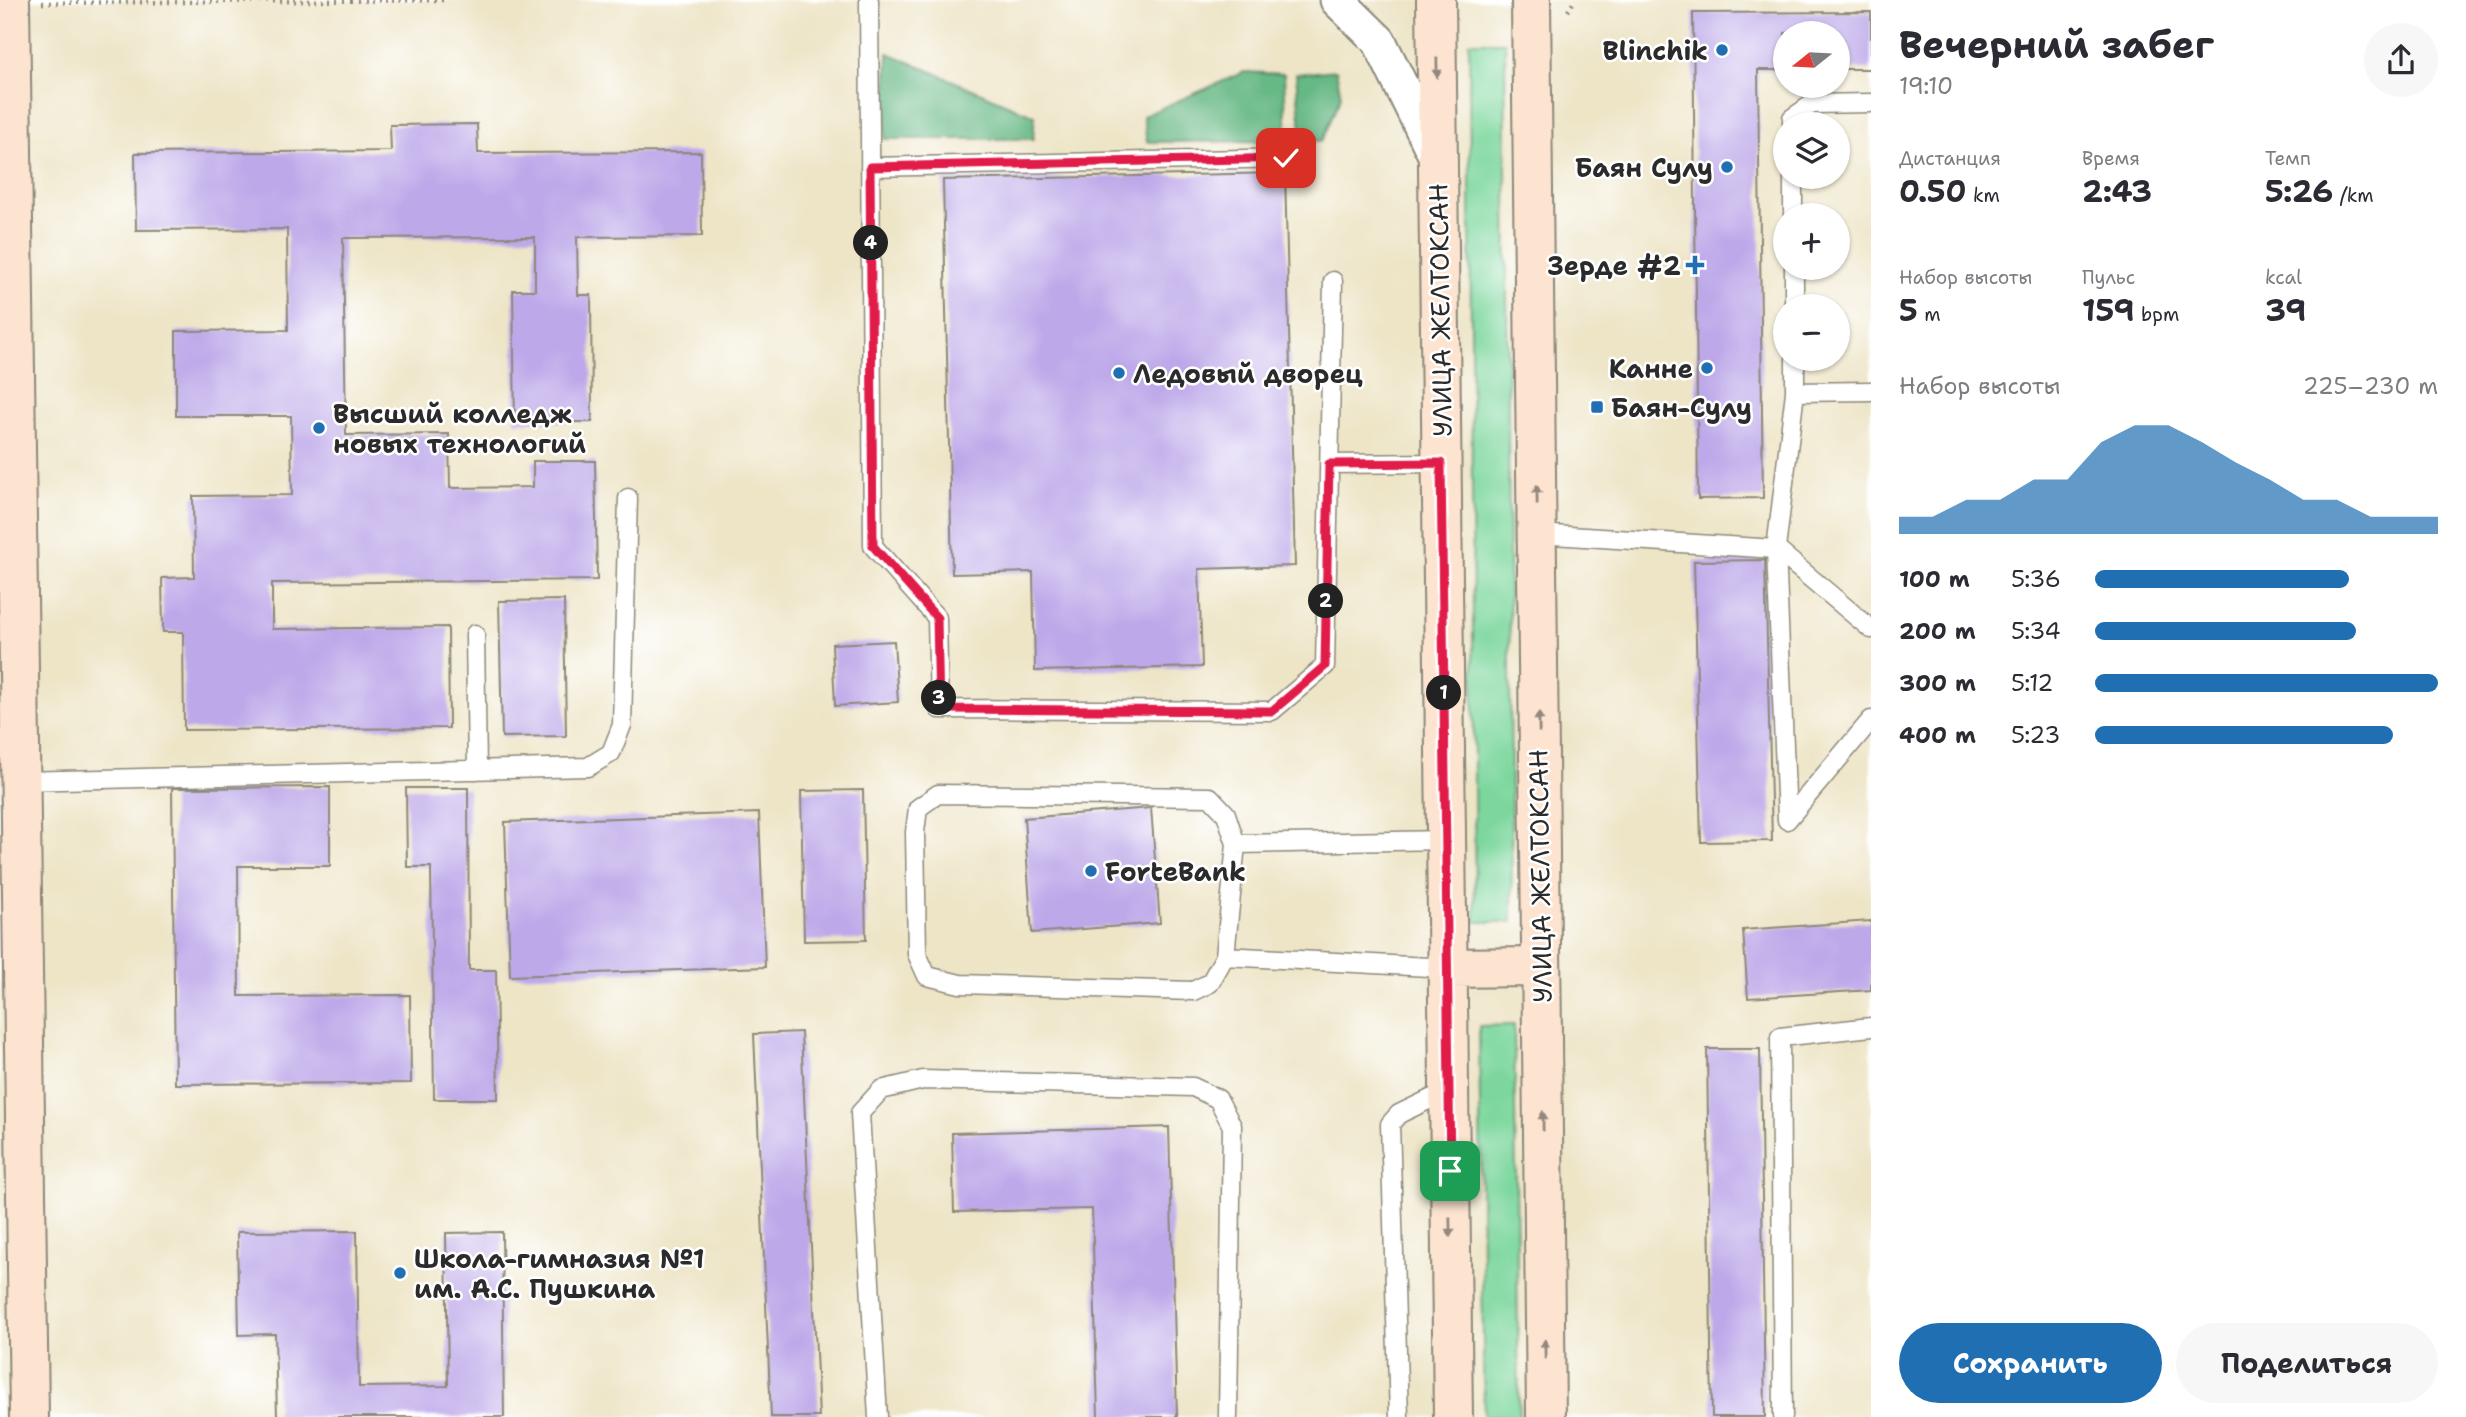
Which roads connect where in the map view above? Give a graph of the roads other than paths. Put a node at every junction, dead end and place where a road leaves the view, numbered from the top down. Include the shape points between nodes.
1 (869, 0) edge
2 (1337, 0) edge
3 (1436, 0) edge
4 (1531, 0) edge
5 (26, 2) edge
6 (1871, 103) edge
7 (1801, 112) edge
8 (1286, 158) dead end
9 (1438, 161) junction
10 (870, 167) junction
11 (7, 262) edge
12 (1333, 281) dead end
13 (1795, 371) edge
14 (1871, 391) edge
15 (1795, 393) junction
16 (1441, 463) junction
17 (1329, 464) junction
18 (628, 498) dead end
19 (1537, 534) junction
20 (1776, 549) junction
21 (1871, 629) edge
22 (475, 634) dead end
23 (10, 691) edge
24 (1871, 720) edge
25 (477, 770) junction
26 (14, 803) edge
27 (1446, 840) junction
28 (1236, 844) junction
29 (1226, 956) junction
30 (1541, 967) junction
31 (1447, 968) junction
32 (1871, 1027) edge
33 (1448, 1090) junction
34 (29, 1417) edge
35 (878, 1417) edge
36 (1228, 1417) edge
37 (1399, 1417) edge
38 (1452, 1417) edge
39 (1546, 1417) edge
40 (1783, 1417) edge

1 - 10 lane
2 - 9 street via 1379,41
3 -> 9 main road, УЛИЦА ЖЕЛТОКСАН
19 -> 4 main road, УЛИЦА ЖЕЛТОКСАН
5 - 11 main road
6 - 7 lane via 1812,104
8 - 10 lane
9 - 16 main road, УЛИЦА ЖЕЛТОКСАН
10 - 17 lane via 873,546 937,618 939,709 1272,711 1325,666
11 - 23 main road
12 - 17 lane
13 - 15 lane
14 - 15 lane
15 - 20 lane
16 - 17 lane
16 - 27 main road, УЛИЦА ЖЕЛТОКСАН
18 - 25 lane via 622,725 611,753 588,767
19 - 20 lane
30 -> 19 main road, УЛИЦА ЖЕЛТОКСАН
20 - 21 lane
20 - 24 lane via 1787,820
22 - 25 lane
23 - 26 main road
25 - 26 lane
26 - 34 main road
27 - 28 lane
27 - 31 main road, УЛИЦА ЖЕЛТОКСАН
28 - 29 lane
28 - 29 lane via 1226,814 1210,797 938,794 918,808 915,832 917,954 927,976 960,984 1193,991 1210,983
29 - 31 lane
30 - 31 main road
39 -> 30 main road, УЛИЦА ЖЕЛТОКСАН
31 - 33 main road, УЛИЦА ЖЕЛТОКСАН
32 - 40 lane via 1780,1037
33 - 37 lane via 1399,1114 1390,1124
33 -> 38 main road, УЛИЦА ЖЕЛТОКСАН
35 - 36 lane via 860,1112 881,1090 923,1080 1193,1087 1218,1099 1232,1126

